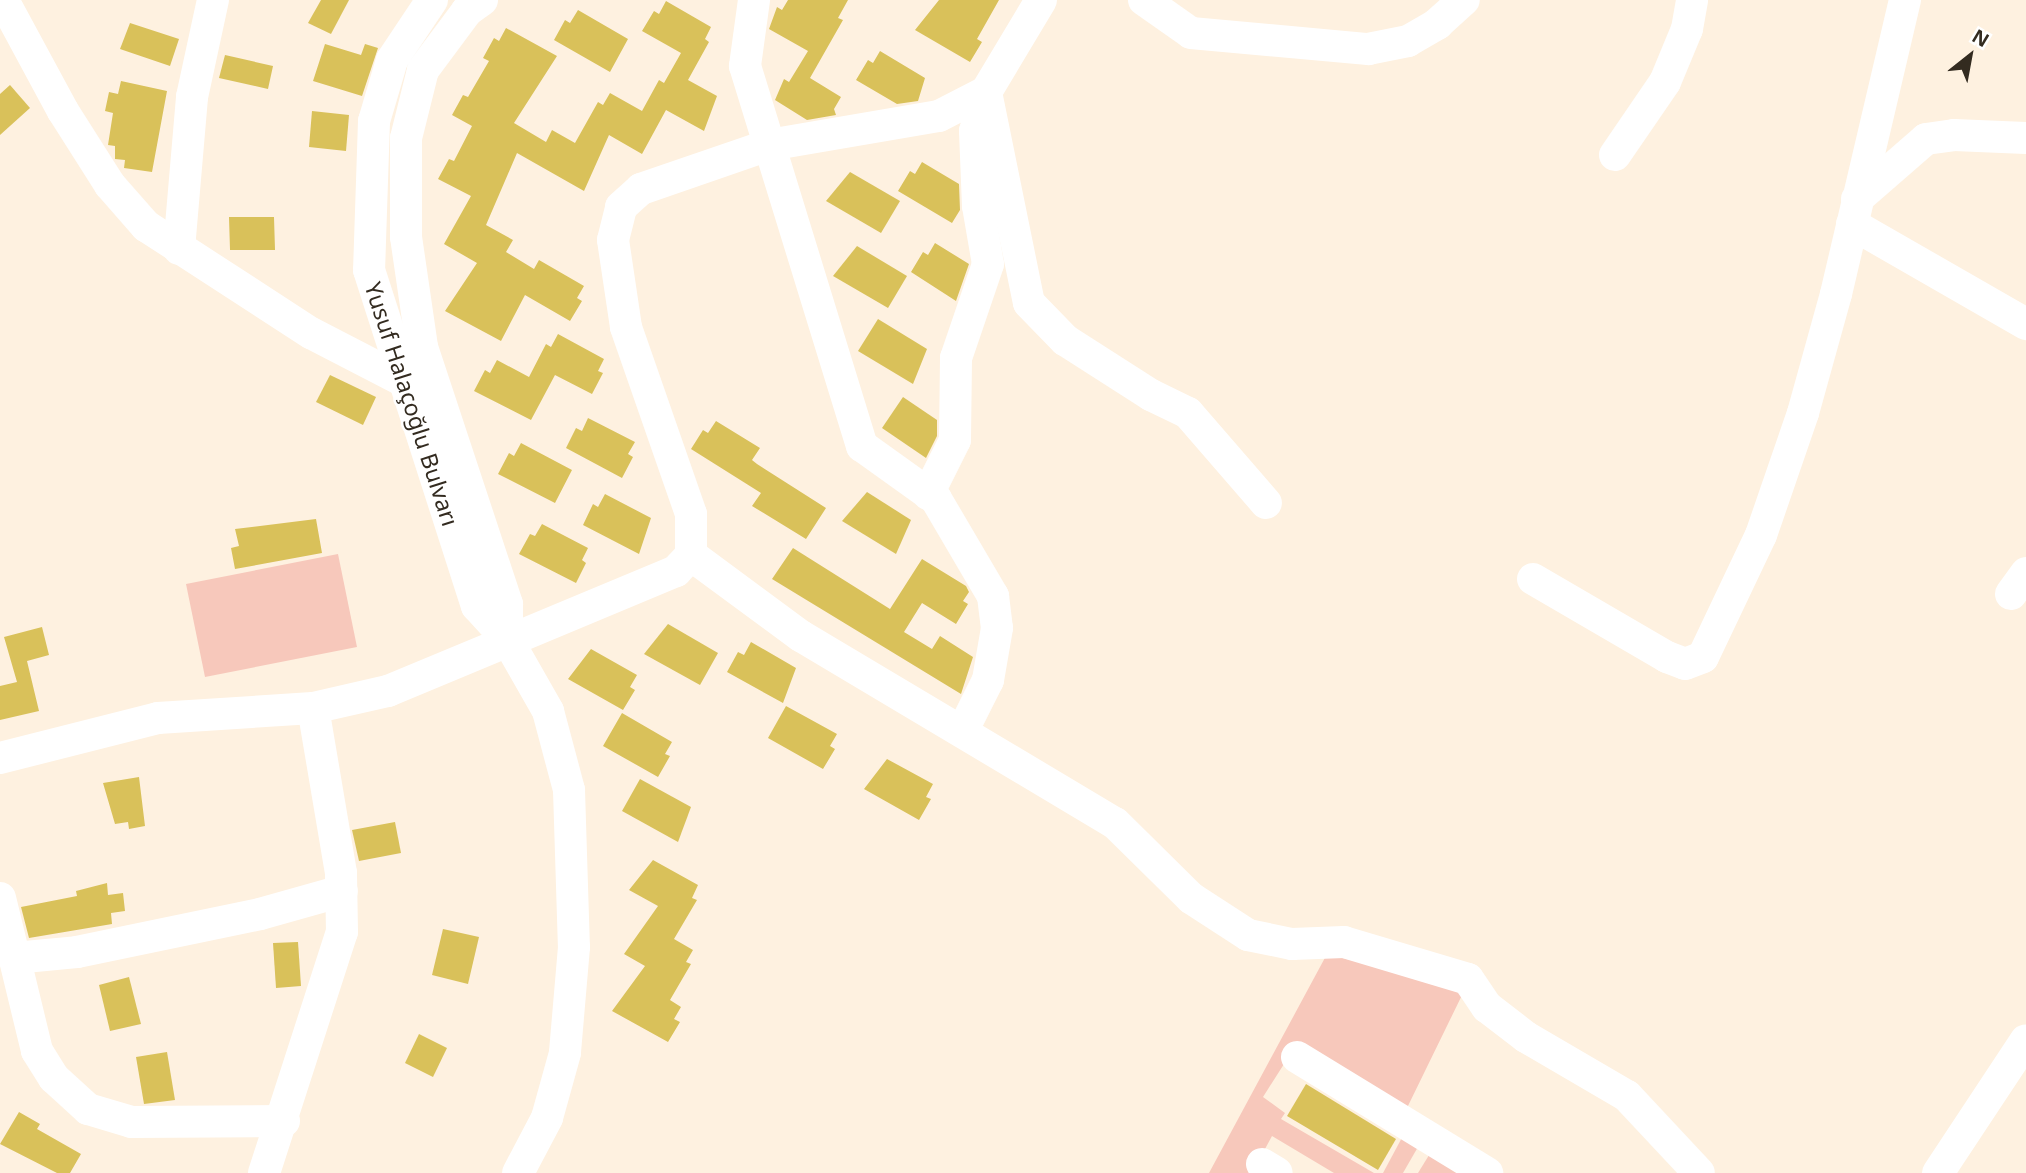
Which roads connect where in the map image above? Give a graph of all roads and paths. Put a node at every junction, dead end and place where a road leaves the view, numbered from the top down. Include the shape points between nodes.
1 (213, 0) edge
2 (432, 0) edge
3 (482, 0) edge
4 (754, 0) edge
5 (1041, 0) edge
6 (1144, 0) edge
7 (1464, 0) edge
8 (1692, 0) edge
9 (1905, 0) edge
10 (6, 2) edge
11 (986, 92) junction
12 (2026, 138) edge
13 (769, 145) junction
14 (1615, 155) dead end
15 (1855, 212) junction
16 (179, 249) junction
17 (2026, 324) edge
18 (404, 381) junction
19 (928, 494) junction
20 (1266, 503) dead end
21 (691, 555) junction
22 (1533, 579) dead end
23 (508, 639) junction
24 (313, 708) junction
25 (963, 730) junction
26 (0, 758) edge
27 (342, 891) junction
28 (0, 898) edge
29 (14, 958) junction
30 (2026, 1040) edge
31 (1297, 1058) dead end
32 (284, 1121) junction
33 (264, 1173) edge
34 (518, 1173) edge
35 (1487, 1173) edge
36 (1699, 1173) edge
37 (1938, 1173) edge

1 - 16 street via 192,97
2 - 18 street, Yusuf Halaçoğlu Bulvarı via 392,60 374,121 369,270
3 - 23 street, Yusuf Halaçoğlu Bulvarı via 467,11 423,70 406,138 406,237 422,347 507,604
4 - 13 street via 745,66
5 - 11 street
6 - 7 street via 1191,33 1368,49 1408,41
8 - 14 street via 1665,82
9 - 15 street
10 - 16 street via 63,111 110,185 146,226
11 - 13 street via 939,116
11 - 19 street via 975,131 978,206 988,264 956,358 955,440
11 - 20 street via 1029,303 1065,340 1151,396 1188,413
12 - 15 street via 1954,135 1926,139
13 - 19 street via 862,446
13 - 21 street via 641,189 621,207 613,240 626,327 691,514
15 - 17 street
15 - 22 street via 1780,483 1761,535 1703,657 1685,664 1667,657
16 - 18 street via 311,333
18 - 23 street, Yusuf Halaçoğlu Bulvarı via 477,606
19 - 25 street via 993,596 997,628 988,680
21 - 23 street via 676,571
21 - 25 street via 800,636
23 - 24 street via 388,691
23 - 34 street, Yusuf Halaçoğlu Bulvarı via 548,711 569,790 574,947 565,1053 547,1118
24 - 26 street via 159,718
24 - 27 street
25 - 36 street via 1115,822 1191,898 1248,935 1292,944 1344,943 1468,979 1487,1007 1526,1037 1627,1096
27 - 29 street via 260,914 103,947
27 - 32 street via 342,932
28 - 29 street
29 - 32 street via 37,1051 54,1078 88,1109 132,1122
30 - 37 street
31 - 35 street
32 - 33 street

